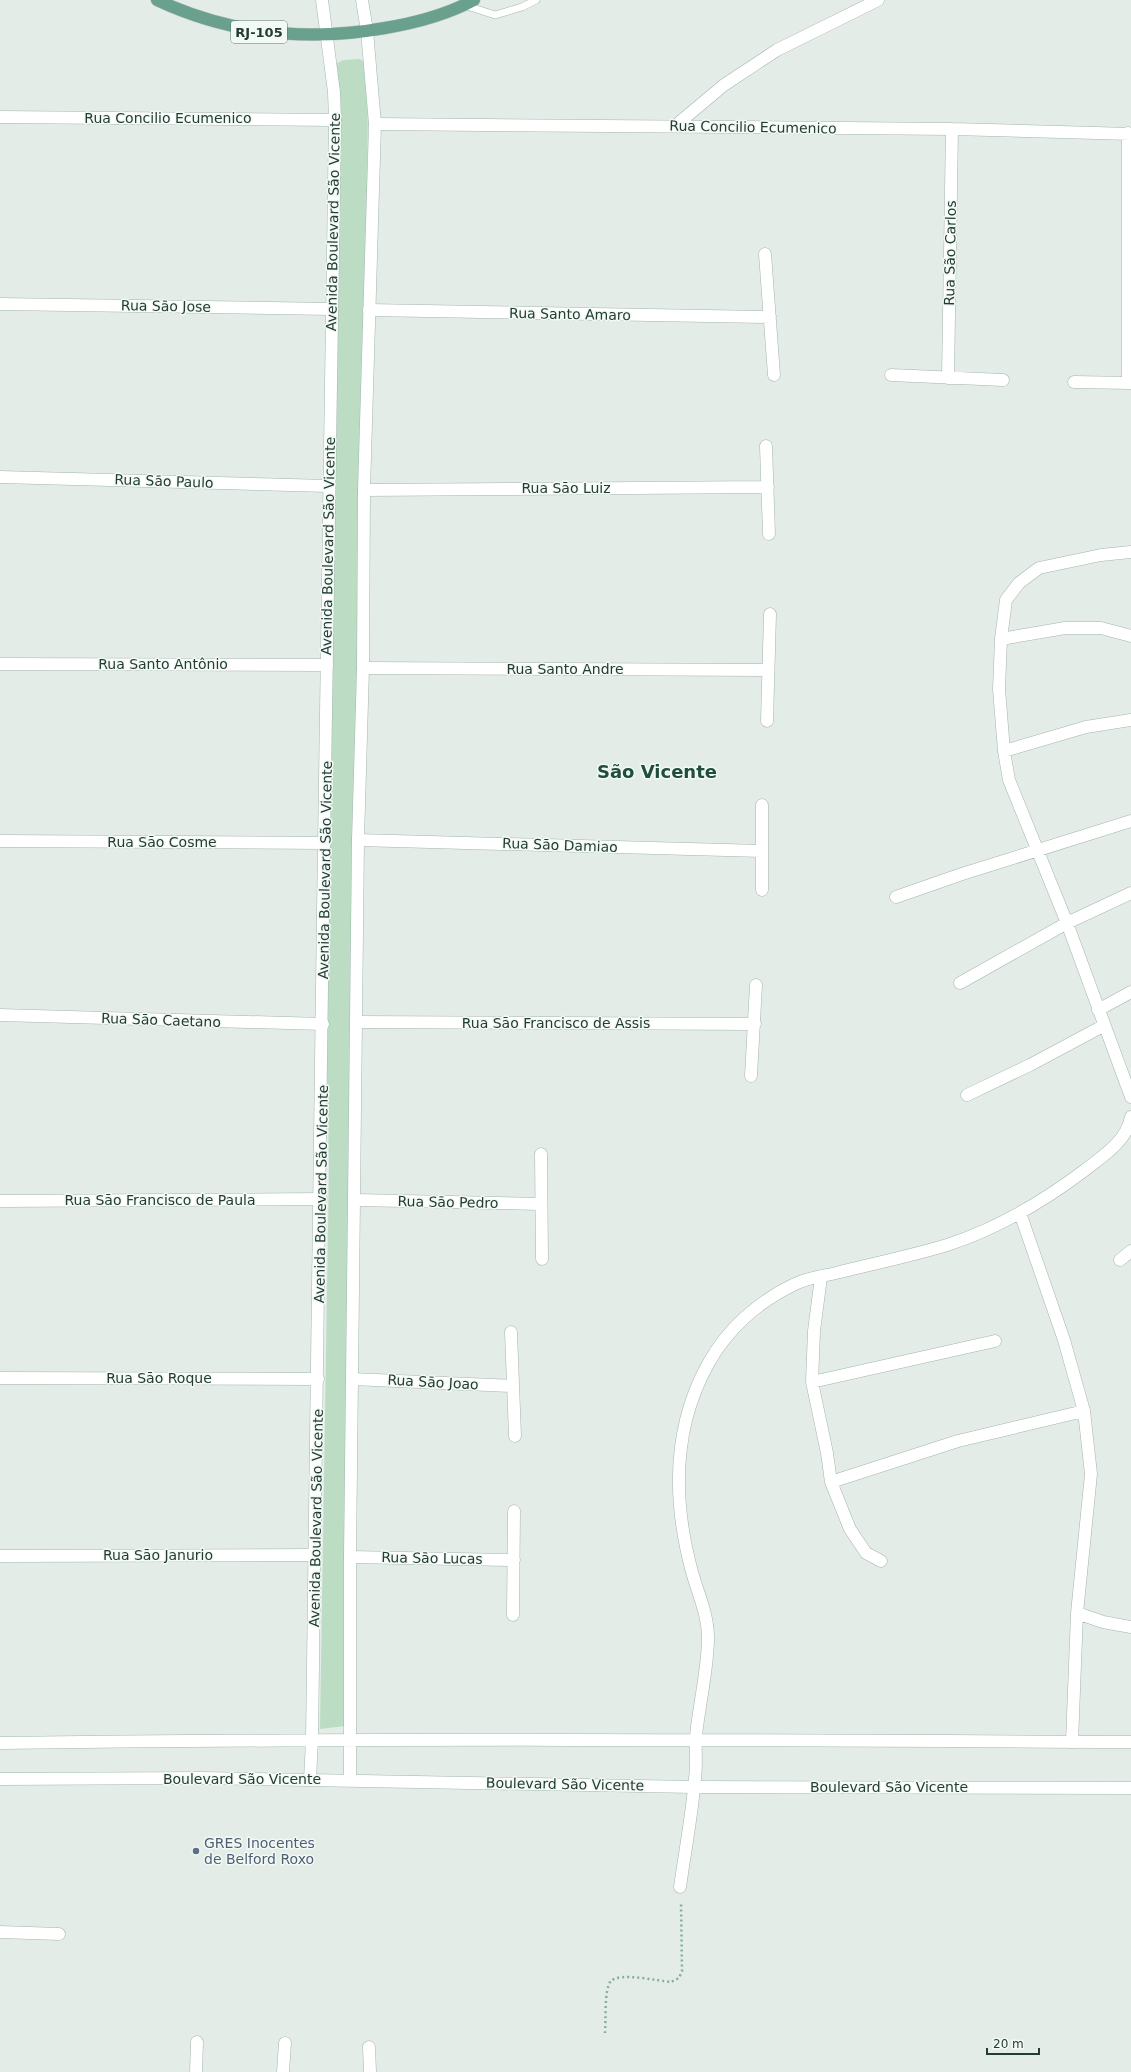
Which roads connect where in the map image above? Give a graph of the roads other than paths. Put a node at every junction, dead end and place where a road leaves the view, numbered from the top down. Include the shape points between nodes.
1 (157, 0) edge
2 (322, 0) edge
3 (362, 0) edge
4 (536, 0) edge
5 (878, 0) edge
6 (469, 3) edge
7 (367, 31) junction
8 (327, 35) junction
9 (0, 117) edge
10 (335, 120) junction
11 (375, 124) junction
12 (675, 126) junction
13 (952, 129) junction
14 (1130, 134) edge
15 (765, 254) dead end
16 (0, 304) edge
17 (331, 309) junction
18 (369, 310) junction
19 (770, 317) junction
20 (774, 375) dead end
21 (891, 375) dead end
22 (948, 378) junction
23 (1003, 380) dead end
24 (1074, 382) dead end
25 (1129, 383) edge
26 (766, 446) dead end
27 (0, 477) edge
28 (328, 486) junction
29 (768, 487) junction
30 (364, 490) junction
31 (769, 534) dead end
32 (1131, 552) edge
33 (770, 614) dead end
34 (1131, 636) edge
35 (1001, 639) junction
36 (0, 664) edge
37 (327, 665) junction
38 (363, 668) junction
39 (768, 670) junction
40 (1131, 720) edge
41 (766, 721) dead end
42 (1004, 751) junction
43 (762, 805) dead end
44 (1131, 821) edge
45 (358, 840) junction
46 (0, 841) edge
47 (325, 843) junction
48 (1037, 850) junction
49 (762, 851) junction
50 (762, 890) dead end
51 (1131, 893) edge
52 (896, 896) dead end
53 (1067, 923) junction
54 (960, 983) dead end
55 (756, 986) dead end
56 (1131, 992) edge
57 (1098, 1010) junction
58 (0, 1015) edge
59 (357, 1022) junction
60 (323, 1024) junction
61 (755, 1024) junction
62 (1104, 1026) junction
63 (752, 1076) dead end
64 (967, 1096) dead end
65 (1131, 1097) edge
66 (1130, 1124) edge
67 (541, 1154) dead end
68 (321, 1199) junction
69 (354, 1200) junction
70 (0, 1201) edge
71 (541, 1204) junction
72 (1020, 1213) junction
73 (1131, 1251) edge
74 (542, 1259) dead end
75 (1120, 1260) dead end
76 (821, 1277) junction
77 (511, 1332) dead end
78 (995, 1341) dead end
79 (0, 1378) edge
80 (318, 1379) junction
81 (352, 1379) junction
82 (812, 1382) junction
83 (513, 1386) junction
84 (1084, 1411) junction
85 (515, 1436) dead end
86 (831, 1482) junction
87 (514, 1511) dead end
88 (315, 1555) junction
89 (0, 1556) edge
90 (350, 1557) junction
91 (514, 1560) junction
92 (881, 1562) dead end
93 (1077, 1613) junction
94 (513, 1615) dead end
95 (1131, 1627) edge
96 (696, 1740) junction
97 (312, 1741) junction
98 (350, 1741) junction
99 (0, 1742) edge
100 (1072, 1742) junction
101 (1131, 1742) edge
102 (0, 1779) edge
103 (310, 1780) junction
104 (350, 1780) junction
105 (694, 1787) junction
106 (1131, 1788) edge
107 (680, 1887) road end
108 (0, 1932) edge
109 (59, 1934) dead end
110 (197, 2042) dead end
111 (285, 2043) dead end
112 (369, 2047) dead end
113 (196, 2072) edge
114 (283, 2072) edge
115 (370, 2072) edge

1 - 8 main road, RJ-105 via 214,22 260,32
2 - 8 street, Avenida Boulevard São Vicente
3 - 7 street
4 - 6 lane via 496,15
5 - 12 street via 777,50 724,84
6 - 7 main road, RJ-105 via 416,23
7 - 8 main road, RJ-105
7 - 11 street
8 - 10 street, Avenida Boulevard São Vicente
9 - 10 street, Rua Concilio Ecumenico
10 - 17 street, Avenida Boulevard São Vicente
11 - 12 street, Rua Concilio Ecumenico
11 - 18 street
12 - 13 street, Rua Concilio Ecumenico
13 - 14 street, Rua Concilio Ecumenico
13 - 22 street, Rua São Carlos
14 - 25 street
15 - 19 street
16 - 17 street, Rua Sāo Jose
17 - 28 street, Avenida Boulevard São Vicente
18 - 19 street, Rua Santo Amaro
18 - 30 street
19 - 20 street
21 - 22 street
22 - 23 street
24 - 25 street
26 - 29 street
27 - 28 street, Rua Sāo Paulo
28 - 37 street, Avenida Boulevard São Vicente
29 - 30 street, Rua Sāo Luiz
29 - 31 street
30 - 38 street
32 - 35 street via 1101,555 1039,568 1019,582 1006,600
33 - 39 street
34 - 35 street via 1101,628 1065,628
35 - 42 street via 999,689
36 - 37 street, Rua Santo Antônio
37 - 47 street, Avenida Boulevard São Vicente
38 - 39 street, Rua Santo Andre
38 - 45 street
39 - 41 street
40 - 42 street via 1086,727
42 - 48 street via 1009,780
43 - 49 street
44 - 48 street
45 - 49 street, Rua Sāo Damiao
45 - 59 street
46 - 47 street, Rua Sāo Cosme
47 - 60 street, Avenida Boulevard São Vicente
48 - 52 street
48 - 53 street
49 - 50 street
51 - 53 street
53 - 54 street
53 - 57 street
55 - 61 street
56 - 57 street
57 - 62 street
58 - 60 street, Rua Sāo Caetano
59 - 61 street, Rua Sāo Francisco de Assis
59 - 69 street
60 - 68 street, Avenida Boulevard São Vicente
61 - 63 street
62 - 64 street
62 - 65 street
66 - 72 street via 1108,1153
67 - 71 street
68 - 70 street, Rua Sāo Francisco de Paula
68 - 80 street, Avenida Boulevard São Vicente
69 - 71 street, Rua Sāo Pedro
69 - 81 street
71 - 74 street
72 - 76 street via 948,1244
72 - 84 street via 1064,1340
73 - 75 street
76 - 82 street via 814,1331
76 - 96 street via 797,1283 761,1304 732,1329 708,1363 695,1392 686,1422 678,1470 680,1514 692,1574 706,1616 708,1638
77 - 83 street
78 - 82 street
79 - 80 street, Rua Sāo Roque
80 - 88 street, Avenida Boulevard São Vicente
81 - 83 street, Rua Sāo Joao
81 - 90 street
82 - 86 street
83 - 85 street
84 - 86 street via 958,1441
84 - 93 street via 1091,1474
86 - 92 street via 850,1529 866,1553
87 - 91 street
88 - 89 street, Rua Sāo Janurio
88 - 97 street, Avenida Boulevard São Vicente
90 - 91 street, Rua Sāo Lucas
90 - 98 street
91 - 94 street
93 - 95 street via 1103,1622
93 - 100 street
96 - 98 street
96 - 100 street
96 - 105 street
97 - 98 street
97 - 99 street
97 - 103 street, Avenida Boulevard São Vicente
98 - 104 street
100 - 101 street
102 - 103 street, Boulevard São Vicente
103 - 104 street, Boulevard São Vicente
104 - 105 street, Boulevard São Vicente
105 - 106 street, Boulevard São Vicente
105 - 107 street
108 - 109 street
110 - 113 street
111 - 114 street
112 - 115 street

